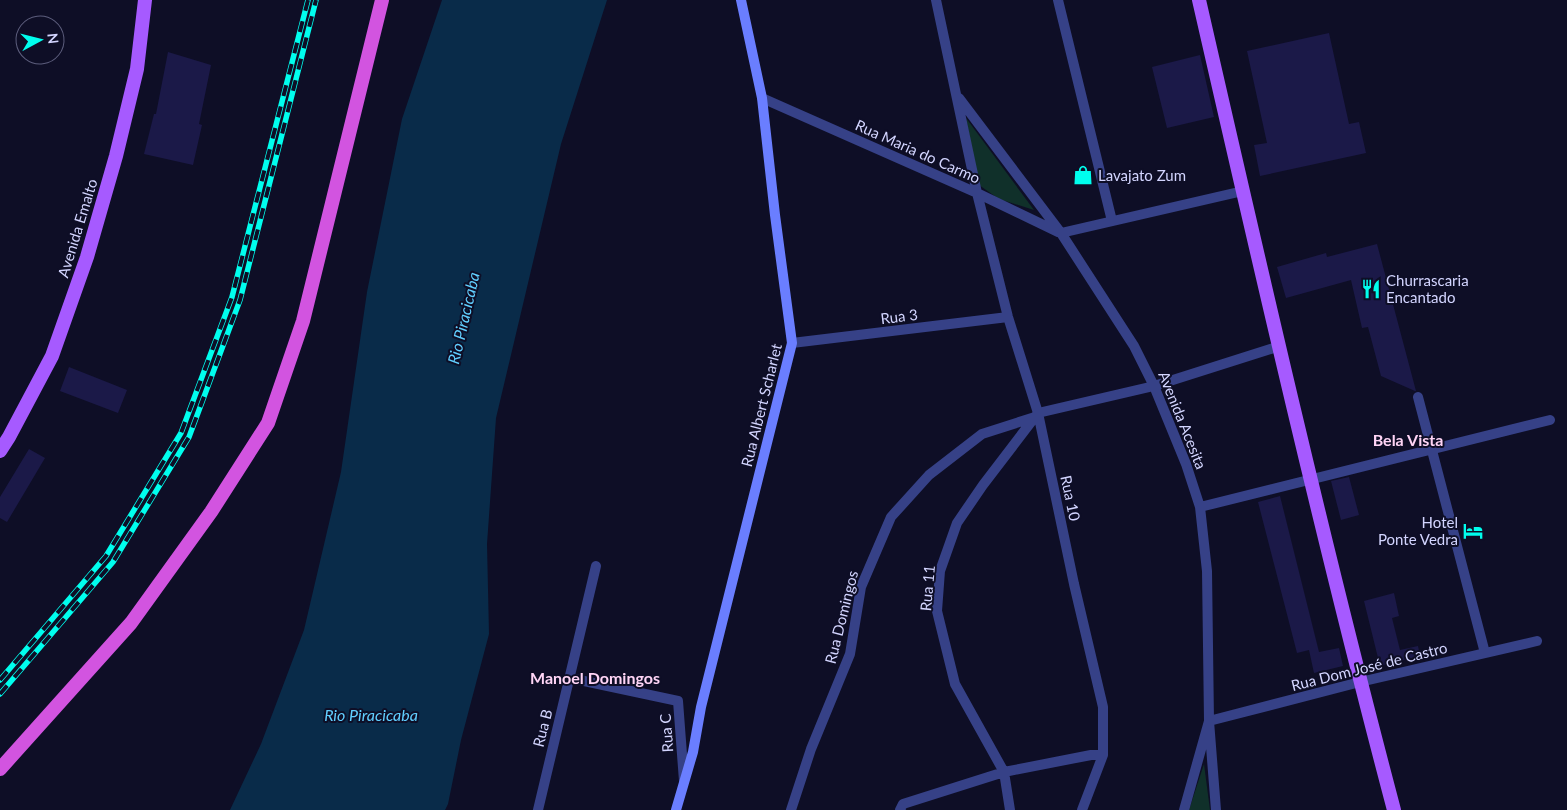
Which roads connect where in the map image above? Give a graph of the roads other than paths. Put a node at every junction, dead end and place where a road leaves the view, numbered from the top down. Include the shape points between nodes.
1 (144, 0) edge
2 (382, 0) edge
3 (936, 0) edge
4 (1058, 0) edge
5 (1199, 0) edge
6 (744, 1) edge
7 (956, 95) junction
8 (762, 98) junction
9 (1243, 190) junction
10 (977, 193) junction
11 (1112, 221) junction
12 (1061, 233) junction
13 (1008, 317) junction
14 (792, 344) junction
15 (1280, 346) junction
16 (1154, 386) junction
17 (1418, 397) dead end
18 (1037, 415) junction
19 (1550, 420) dead end
20 (1430, 449) junction
21 (0, 451) edge
22 (1311, 479) junction
23 (1200, 507) junction
24 (596, 566) dead end
25 (1537, 641) dead end
26 (1485, 653) junction
27 (570, 678) junction
28 (1360, 682) junction
29 (1209, 721) junction
30 (1103, 756) junction
31 (0, 769) edge
32 (1004, 772) junction
33 (684, 784) junction
34 (902, 807) edge
35 (538, 810) edge
36 (676, 810) edge
37 (791, 810) edge
38 (1010, 810) edge
39 (1082, 810) edge
40 (1184, 810) edge
41 (1216, 810) edge
42 (1394, 810) edge

1 - 21 main road, Avenida Emalto via 137,69 87,257 52,356
2 - 31 highway via 303,321 268,423 211,512 131,623
3 - 7 street, Rua 10
4 - 11 street
5 - 9 main road
6 - 8 main road, Rua Albert Scharlet
7 - 10 street, Rua 10
7 - 12 street, Avenida Acesita
8 - 10 street, Rua Maria do Carmo
8 - 14 main road, Rua Albert Scharlet
9 - 11 street
9 - 15 main road
10 - 12 street, Rua Maria do Carmo
10 - 13 street, Rua 10
11 - 12 street
12 - 16 street, Avenida Acesita via 1134,346
13 - 14 street, Rua 3
13 - 18 street, Rua 10
14 - 33 main road, Rua Albert Scharlet
15 - 16 street, Rua Domingos
15 - 22 main road
16 - 18 street, Rua Domingos
16 - 23 street, Avenida Acesita
17 - 20 street
18 - 30 street, Rua 10 via 1103,707
18 - 32 street, Rua 11 via 957,523 940,571 936,611 955,684
18 - 37 street, Rua Domingos via 982,434 928,475 891,517 861,587 850,654 811,749
19 - 20 street
20 - 22 street
20 - 26 street
22 - 23 street
22 - 28 main road
23 - 29 street, Avenida Acesita via 1207,571
24 - 27 street, Rua B
25 - 26 street, Rua Dom José de Castro
26 - 28 street, Rua Dom José de Castro
27 - 33 street, Rua C via 678,701
27 - 35 street, Rua B
28 - 29 street, Rua Dom José de Castro
28 - 42 main road
29 - 40 street, Avenida Acesita
29 - 41 street
30 - 32 street via 1091,755
30 - 39 street, Rua 10
32 - 34 street
32 - 38 street, Rua 11
33 - 36 main road, Rua Albert Scharlet

